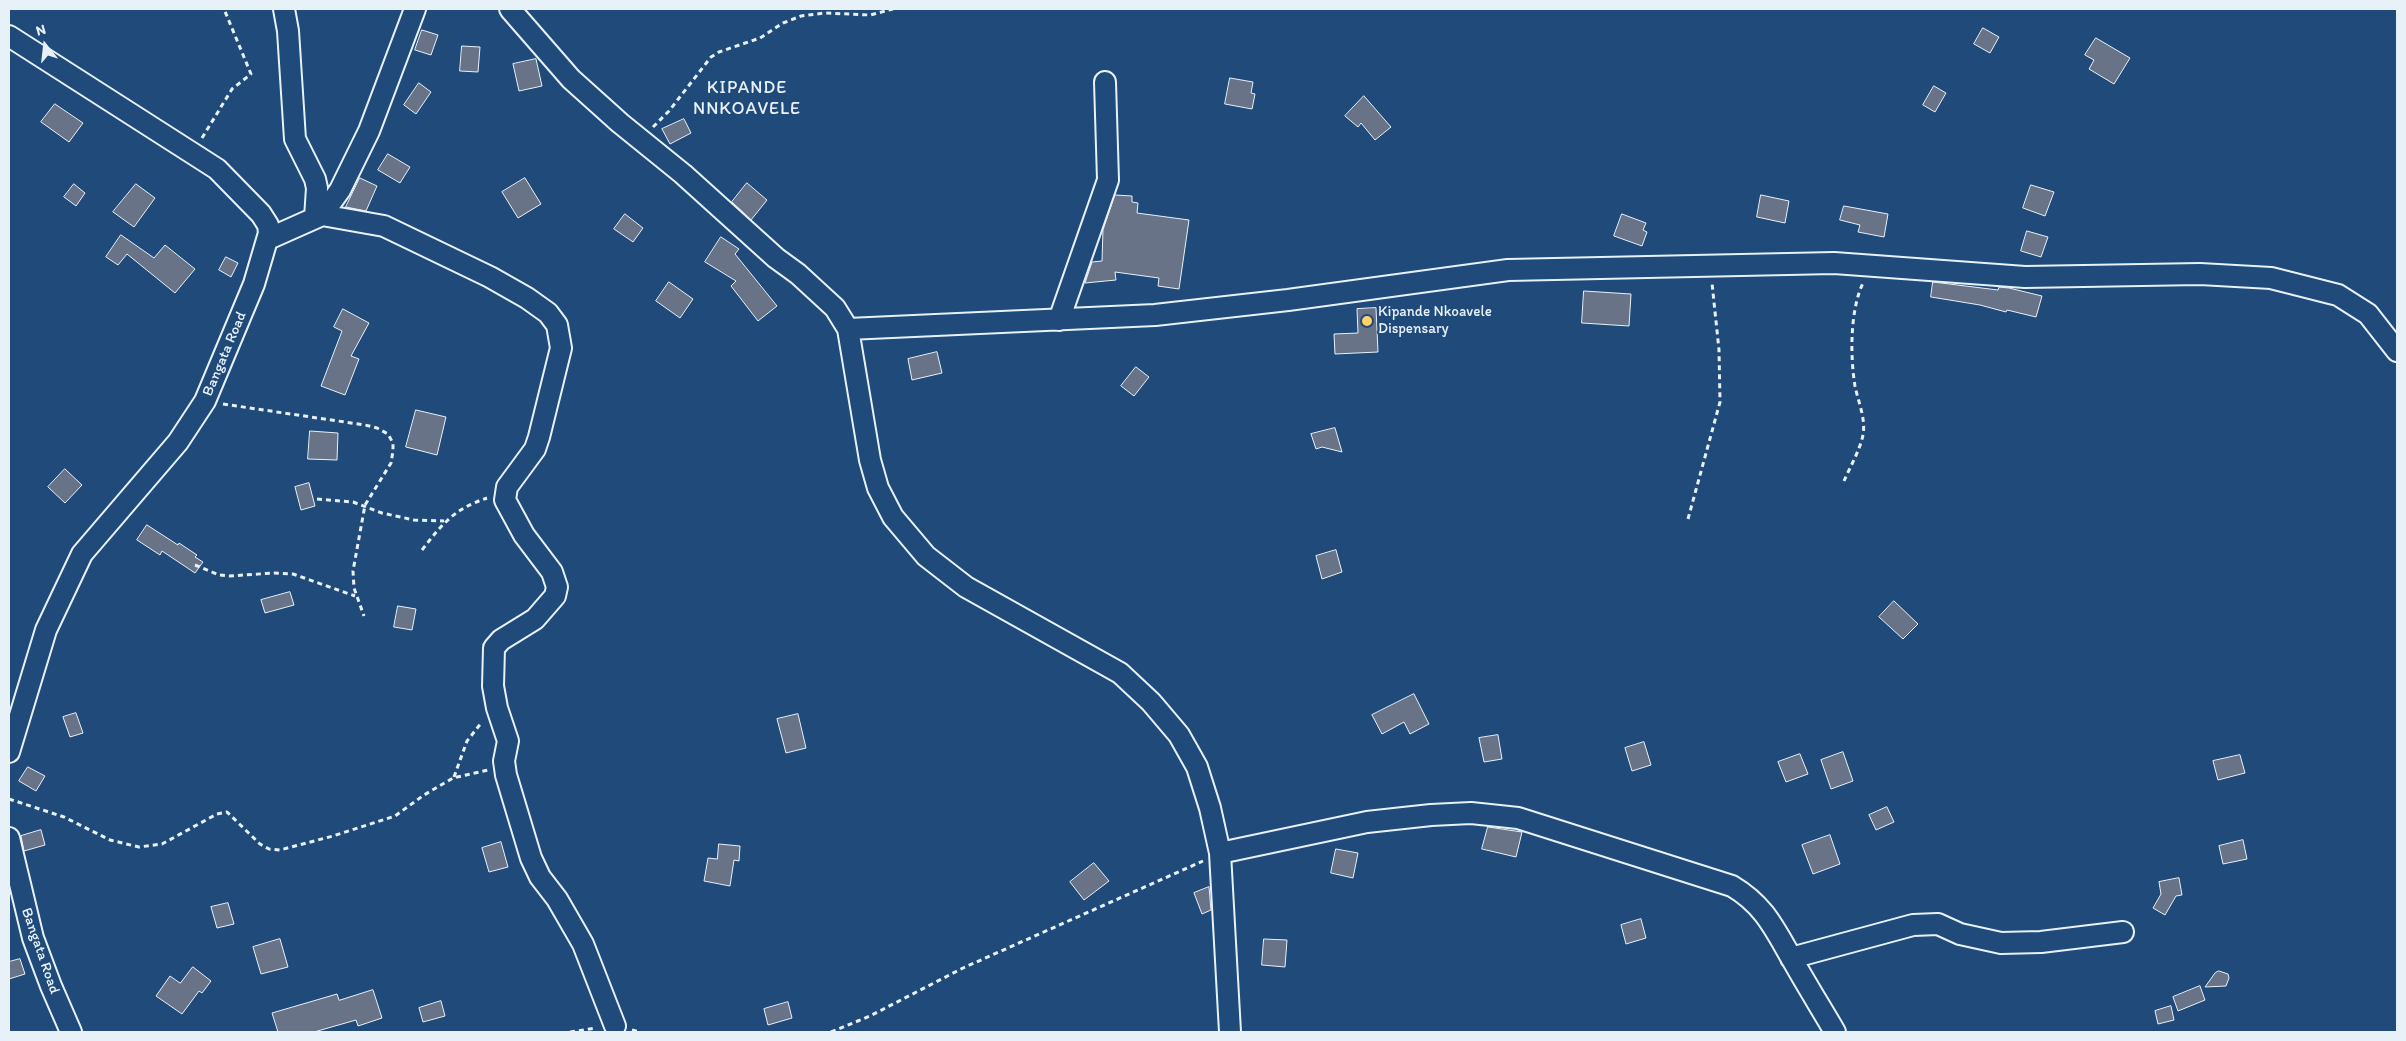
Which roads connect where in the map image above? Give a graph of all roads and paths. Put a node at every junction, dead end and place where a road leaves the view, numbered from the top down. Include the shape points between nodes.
1 (224, 9) edge
2 (284, 9) edge
3 (415, 9) edge
4 (510, 9) edge
5 (893, 9) edge
6 (9, 36) edge
7 (1105, 82) dead end
8 (641, 138) junction
9 (192, 153) junction
10 (319, 216) junction
11 (268, 239) junction
12 (1711, 265) junction
13 (1872, 265) junction
14 (1059, 320) junction
15 (848, 329) junction
16 (2397, 350) edge
17 (205, 401) junction
18 (1844, 482) dead end
19 (504, 495) junction
20 (316, 499) dead end
21 (365, 505) junction
22 (1688, 519) dead end
23 (444, 521) junction
24 (422, 550) dead end
25 (195, 566) dead end
26 (356, 596) junction
27 (364, 616) dead end
28 (497, 708) junction
29 (9, 752) edge
30 (504, 768) junction
31 (453, 778) junction
32 (9, 800) edge
33 (9, 838) edge
34 (1220, 853) junction
35 (2123, 932) dead end
36 (1791, 958) junction
37 (615, 1026) dead end
38 (72, 1032) edge
39 (831, 1032) edge
40 (1230, 1032) edge
41 (1835, 1032) edge

1 - 9 path via 251,74 232,89
2 - 10 street via 295,139 315,179
3 - 10 street via 369,131 340,190
4 - 8 street via 571,78
5 - 8 path via 870,15 825,13 801,16 760,38 719,52 711,57 669,112
6 - 9 street
7 - 14 street via 1108,180
8 - 15 street via 819,292 836,308
9 - 11 street via 217,169 261,214 268,225
10 - 11 street
10 - 19 street via 384,226 527,298 557,325 560,356 539,438
11 - 17 street, Bangata Road via 251,292
12 - 13 street
12 - 14 street via 1508,270 1155,315
12 - 22 path via 1720,402
13 - 16 street via 2025,277 2200,274 2271,278 2338,295 2368,314
13 - 18 path via 1857,295 1854,311 1853,369 1863,436
14 - 15 street
15 - 34 street via 870,460 878,488 893,517 926,556 966,587 1120,673 1151,702 1179,735 1197,768
17 - 21 path via 365,425 388,434 393,443 391,463
17 - 29 street, Bangata Road via 178,442 82,554 46,630
19 - 23 path via 472,503
19 - 28 street via 524,535 552,572 557,587 555,596 535,619 494,648 493,686
20 - 21 path
21 - 23 path via 398,516
21 - 26 path via 352,579
23 - 24 path
25 - 26 path via 229,576 293,574
26 - 27 path
28 - 30 street via 508,741
28 - 31 path via 466,741
30 - 31 path
30 - 37 street via 531,858 583,944
31 - 32 path via 395,816 280,850 260,844 227,812 217,814 162,844 139,847 110,840 64,818
33 - 38 street, Bangata Road via 33,938
34 - 36 street via 1367,822 1431,814 1472,813 1518,818 1732,886 1762,908
34 - 39 path via 963,968 870,1016
34 - 40 street
35 - 36 street via 2041,942 2001,943 1978,940 1938,924 1928,924
36 - 41 street

